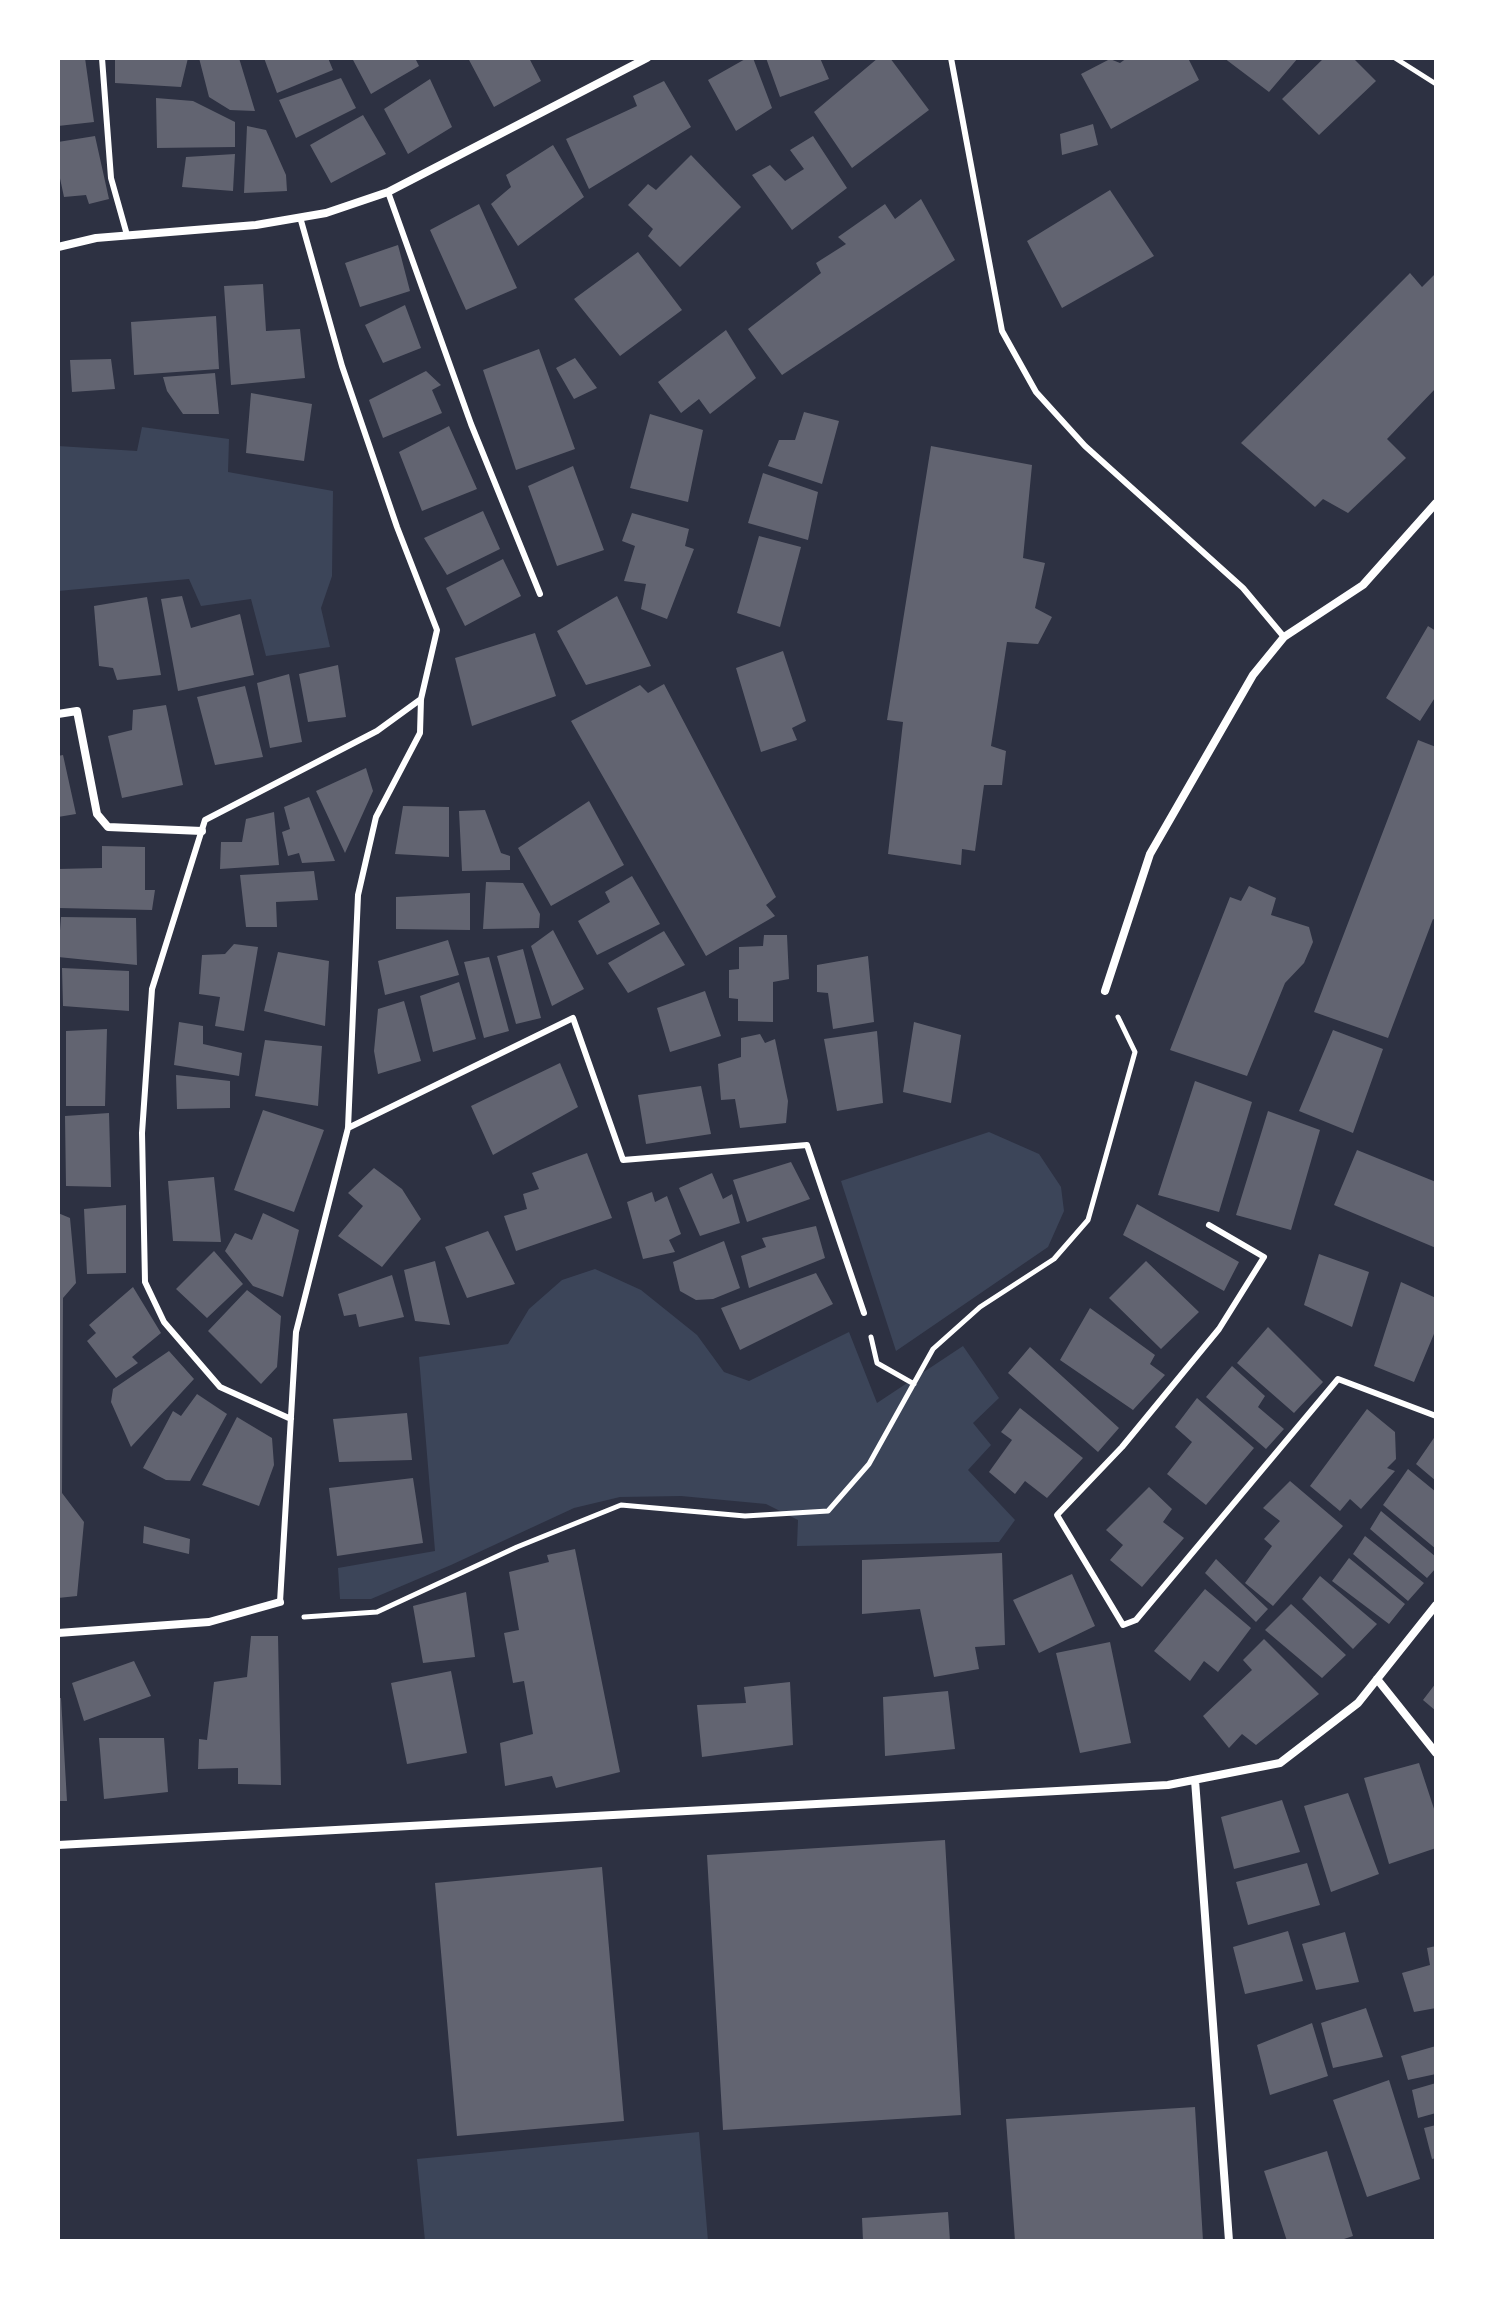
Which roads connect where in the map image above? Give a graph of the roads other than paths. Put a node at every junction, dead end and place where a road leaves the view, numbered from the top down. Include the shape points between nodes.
1 (102, 58) edge
2 (647, 58) edge
3 (951, 58) edge
4 (388, 192) junction
5 (300, 217) junction
6 (127, 235) junction
7 (58, 247) edge
8 (1436, 503) edge
9 (540, 594) dead end
10 (1284, 637) junction
11 (421, 699) junction
12 (58, 714) edge
13 (202, 831) junction
14 (1105, 991) road end
15 (348, 1128) junction
16 (1209, 1225) dead end
17 (864, 1313) road end
18 (1436, 1416) edge
19 (291, 1419) junction
20 (280, 1602) joint
21 (1436, 1605) edge
22 (58, 1633) edge
23 (1377, 1679) junction
24 (1436, 1753) edge
25 (1195, 1780) junction
26 (58, 1845) edge
27 (1229, 2241) edge

1 - 6 lane via 111,178
2 - 4 street
3 - 10 lane via 1002,331 1036,392 1085,446 1243,588
4 - 5 street
4 - 9 lane via 471,424
5 - 6 street
5 - 11 lane via 342,366 437,630
6 - 7 street
8 - 10 street via 1363,585
10 - 14 street via 1253,675 1150,854
11 - 13 lane via 377,731 205,820
11 - 15 lane via 420,733 376,817 358,895
12 - 13 street via 77,711 97,814 108,827
13 - 19 lane via 152,989 142,1133 145,1282 164,1322 220,1387
15 - 17 lane via 573,1018 623,1160 807,1145
15 - 19 lane via 296,1332
16 - 18 lane via 1264,1257 1219,1329 1122,1447 1057,1515 1123,1625 1136,1620 1338,1379
19 - 20 lane
20 - 22 street via 209,1622
21 - 23 street
23 - 24 street
23 - 25 street via 1358,1703 1280,1763
25 - 26 street
25 - 27 street

